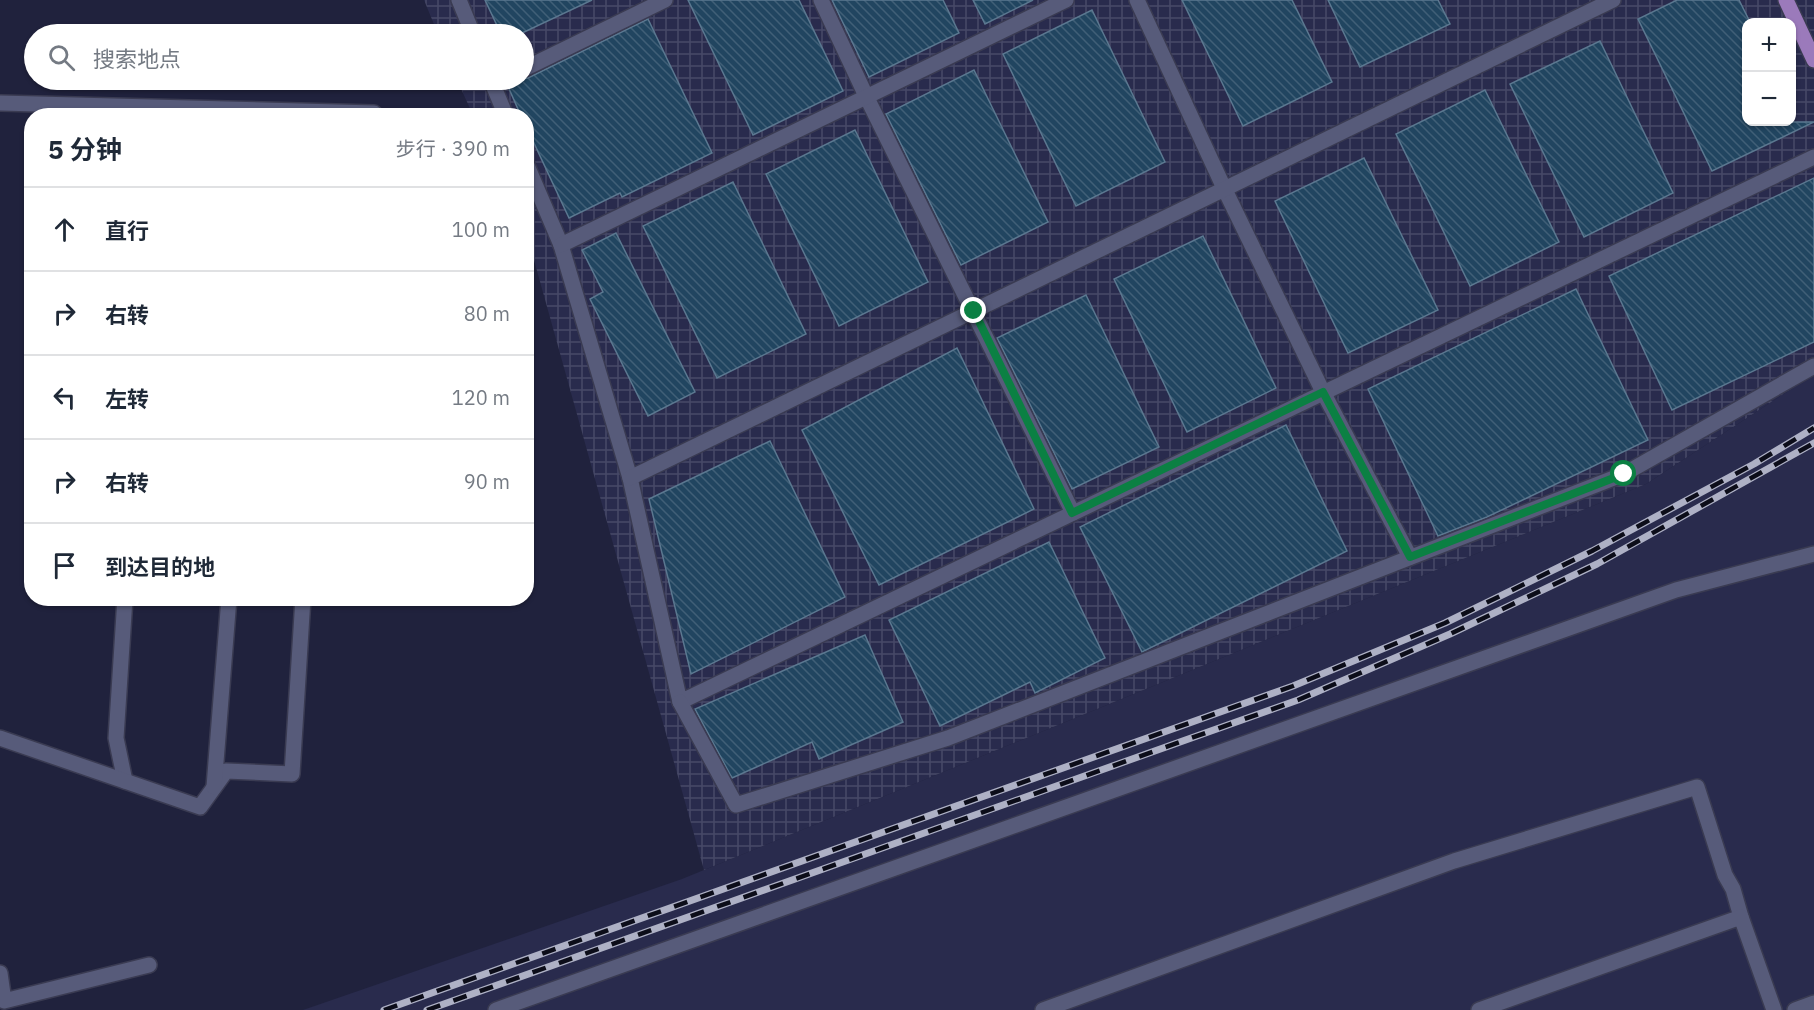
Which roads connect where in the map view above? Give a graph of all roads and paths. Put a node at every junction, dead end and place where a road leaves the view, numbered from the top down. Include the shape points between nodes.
1 (459, 0) edge
2 (665, 0) edge
3 (821, 0) edge
4 (1066, 0) edge
5 (1137, 0) edge
6 (1613, 0) edge
7 (1786, 0) edge
8 (469, 24) edge
9 (1814, 60) edge
10 (534, 64) edge
11 (498, 90) edge
12 (867, 98) junction
13 (0, 104) edge
14 (98, 108) edge
15 (503, 108) edge
16 (1814, 157) edge
17 (534, 182) edge
18 (1224, 189) junction
19 (561, 245) junction
20 (974, 311) junction
21 (1814, 366) edge
22 (1323, 392) junction
23 (630, 478) junction
24 (1072, 513) junction
25 (1814, 554) edge
26 (1410, 557) junction
27 (124, 606) edge
28 (227, 606) edge
29 (302, 606) edge
30 (681, 702) junction
31 (0, 738) edge
32 (125, 781) junction
33 (214, 787) junction
34 (1741, 917) junction
35 (149, 965) dead end
36 (0, 973) edge
37 (2, 1002) edge
38 (1814, 1003) edge
39 (496, 1010) edge
40 (1043, 1010) edge
41 (1479, 1010) edge
42 (1774, 1010) edge
43 (1795, 1010) edge

1 - 8 street
2 - 10 street
3 - 12 street
4 - 12 street
5 - 18 street
6 - 18 street
7 - 9 main road
11 - 15 street
12 - 19 street
12 - 20 street
13 - 14 street
16 - 22 street
17 - 19 street
18 - 20 street
18 - 22 street
19 - 23 street
20 - 23 street
20 - 24 street
21 - 26 street via 1624,474
22 - 24 street
22 - 26 street
23 - 30 street
24 - 30 street
25 - 39 street via 1676,590
26 - 30 street via 948,738 736,805
27 - 32 street via 116,738
28 - 33 street
29 - 33 street via 292,774 226,771
31 - 32 street
32 - 33 street via 200,807
34 - 40 street via 1698,787 1454,861
34 - 41 street
34 - 42 street
35 - 37 street
36 - 37 street
38 - 43 street

